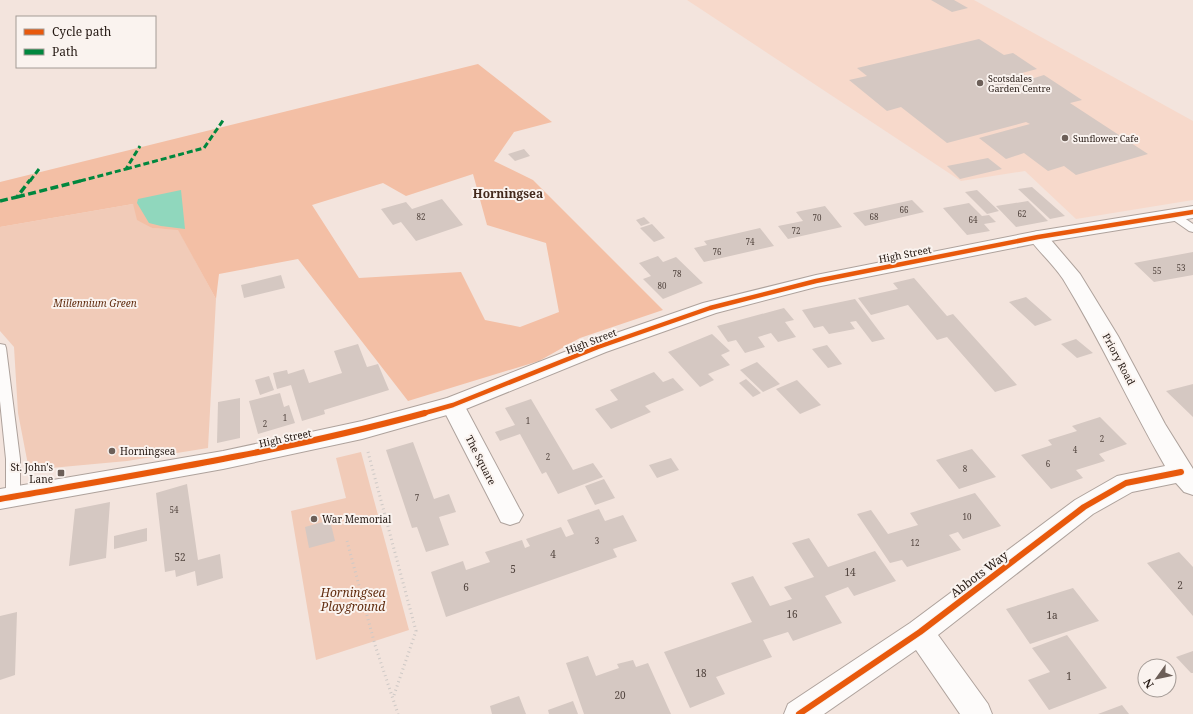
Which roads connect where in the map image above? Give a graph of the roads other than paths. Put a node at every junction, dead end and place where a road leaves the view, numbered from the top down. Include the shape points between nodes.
1 (1183, 214) edge
2 (1193, 229) edge
3 (1038, 237) junction
4 (0, 348) edge
5 (453, 405) junction
6 (1187, 478) edge
7 (6, 497) edge
8 (510, 515) dead end
9 (920, 632) junction
10 (799, 714) edge
11 (977, 714) edge

1 - 2 lane
1 - 3 street, High Street
3 - 5 street, High Street via 816,281 710,308 598,347
3 - 6 street, Priory Road via 1070,274 1107,336 1155,428
4 - 7 lane via 13,459
5 - 7 street, High Street via 362,430 223,460
5 - 8 street, The Square
6 - 9 street, Abbots Way via 1126,483 1084,507
9 - 10 street, Abbots Way
9 - 11 street

